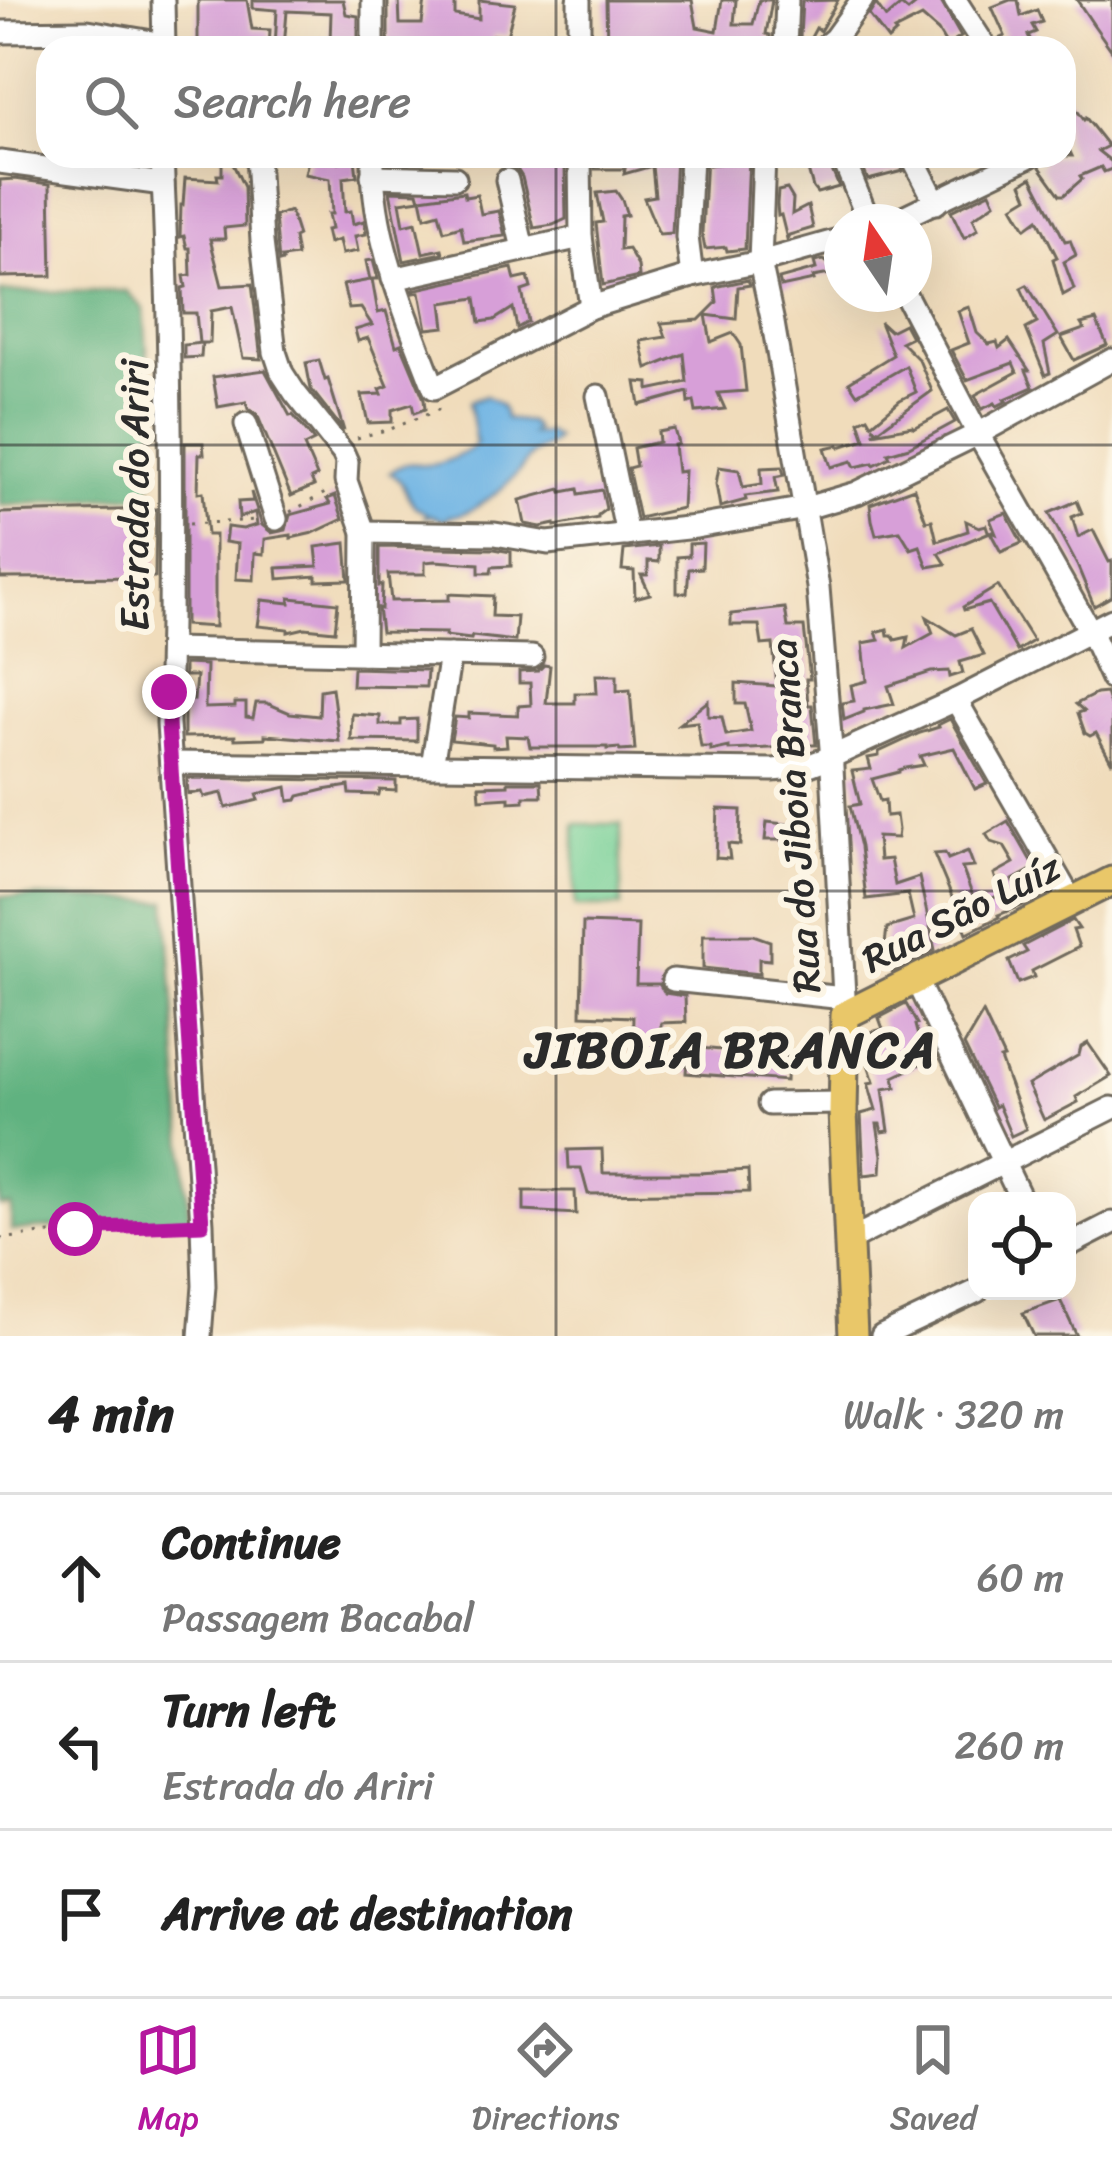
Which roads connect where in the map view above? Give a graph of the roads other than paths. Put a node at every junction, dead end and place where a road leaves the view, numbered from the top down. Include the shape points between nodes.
1 (163, 0) edge
2 (373, 0) edge
3 (579, 0) edge
4 (787, 0) edge
5 (862, 0) edge
6 (956, 0) edge
7 (0, 32) edge
8 (113, 36) edge
9 (164, 36) edge
10 (373, 36) edge
11 (579, 36) edge
12 (786, 36) edge
13 (839, 36) edge
14 (978, 36) edge
15 (0, 162) edge
16 (36, 167) edge
17 (44, 168) edge
18 (162, 168) edge
19 (258, 168) edge
20 (372, 168) edge
21 (386, 168) edge
22 (580, 168) edge
23 (690, 168) edge
24 (764, 168) edge
25 (847, 168) edge
26 (918, 168) edge
27 (1006, 168) edge
28 (455, 178) dead end
29 (507, 180) dead end
30 (163, 184) junction
31 (937, 203) junction
32 (862, 204) edge
33 (932, 205) edge
34 (581, 237) junction
35 (824, 244) edge
36 (523, 249) junction
37 (760, 262) junction
38 (692, 276) junction
39 (393, 279) junction
40 (591, 307) junction
41 (914, 312) edge
42 (1112, 360) edge
43 (598, 397) dead end
44 (246, 424) dead end
45 (978, 434) junction
46 (806, 508) junction
47 (276, 519) dead end
48 (364, 532) junction
49 (627, 536) junction
50 (1112, 620) edge
51 (1090, 631) junction
52 (171, 649) junction
53 (363, 653) junction
54 (450, 655) junction
55 (532, 657) dead end
56 (1112, 680) edge
57 (956, 700) junction
58 (831, 757) junction
59 (171, 763) junction
60 (431, 766) junction
61 (1112, 880) edge
62 (1071, 900) junction
63 (916, 978) junction
64 (673, 980) dead end
65 (844, 1006) junction
66 (843, 1103) junction
67 (769, 1104) dead end
68 (1112, 1108) edge
69 (1003, 1162) junction
70 (1018, 1192) edge
71 (1112, 1222) edge
72 (848, 1241) junction
73 (1076, 1241) edge
74 (968, 1295) edge
75 (200, 1336) edge
76 (853, 1336) edge
77 (882, 1336) edge

1 - 9 street
2 - 10 street
3 - 11 street
4 - 12 street
5 - 13 street
6 - 14 street
7 - 8 street
15 - 16 street
17 - 30 street
18 - 30 street, Estrada do Ariri
19 - 48 street via 275,352 347,462
20 - 39 street
21 - 28 street
22 - 34 street
23 - 38 street
24 - 37 street, Rua do Jiboia Branca
25 - 32 street
26 - 31 street
27 - 31 street
29 - 36 street
30 - 52 street, Estrada do Ariri
31 - 33 street
34 - 36 street
34 - 40 street
35 - 37 street
36 - 39 street
37 - 38 street
37 - 46 street, Rua do Jiboia Branca
38 - 40 street
39 - 40 street via 434,388
41 - 45 street
42 - 45 street
43 - 49 street
44 - 47 street
45 - 46 street
45 - 51 street
46 - 49 street
46 - 58 street, Rua do Jiboia Branca
48 - 49 street via 548,543
48 - 53 street
50 - 51 street
51 - 56 street
51 - 57 street
52 - 53 street
52 - 59 street, Estrada do Ariri
53 - 54 street
54 - 55 street
54 - 60 street
57 - 58 street
57 - 62 street
58 - 60 street via 773,770
58 - 65 street, Rua do Jiboia Branca
59 - 60 street
59 - 75 street, Estrada do Ariri via 202,1224
61 - 62 main road, Rua São Luíz
62 - 63 main road, Rua São Luíz
63 - 65 main road, Rua São Luíz
63 - 69 street
64 - 65 street
65 - 66 main road, Rua do Jiboia Branca
66 - 67 street
66 - 72 main road, Rua do Jiboia Branca
68 - 69 street
69 - 70 street
69 - 72 street
71 - 73 street
72 - 76 main road, Rua do Jiboia Branca
74 - 77 street

